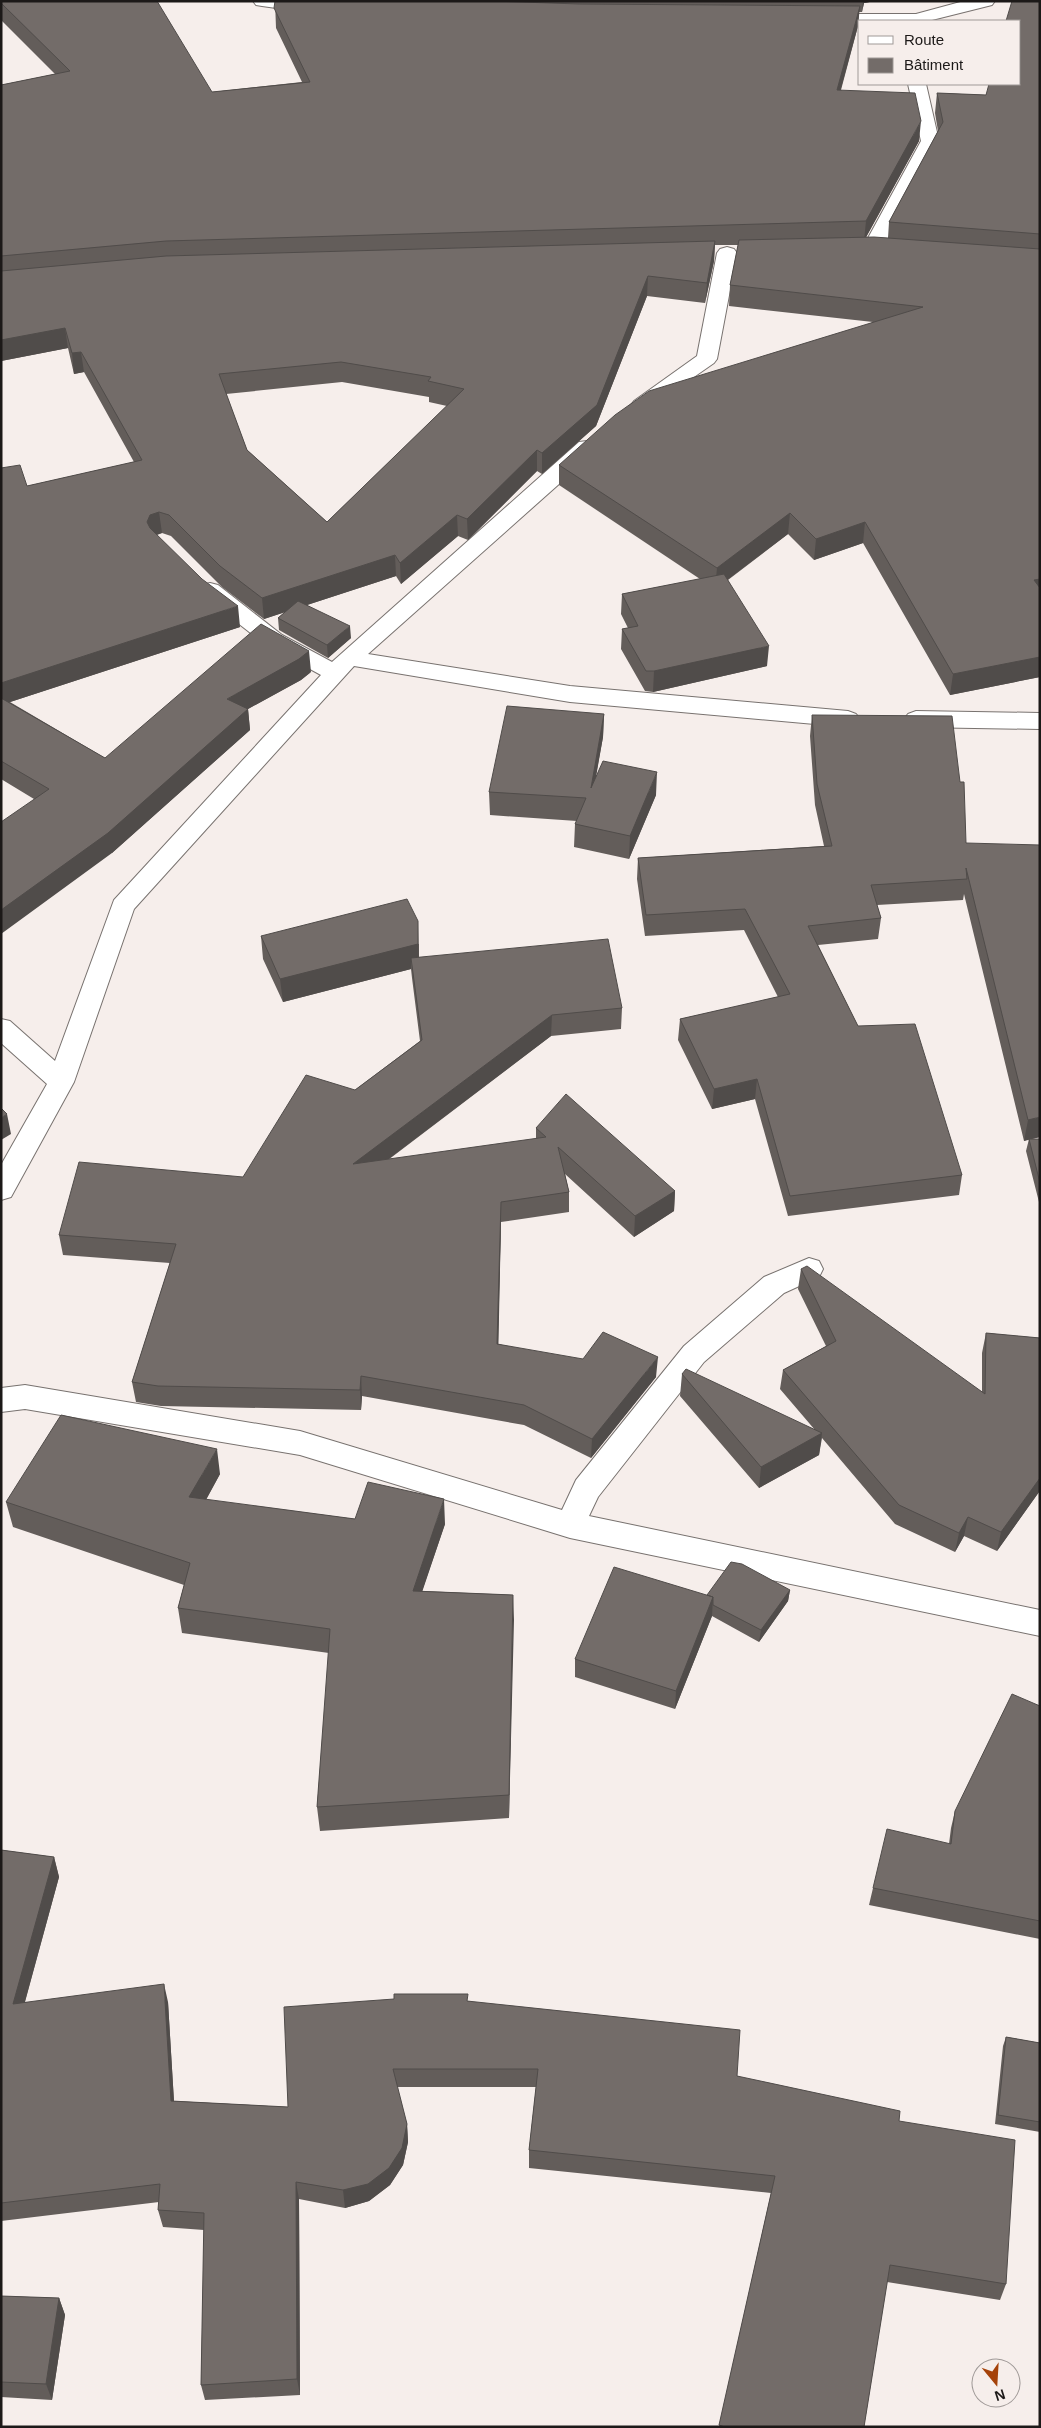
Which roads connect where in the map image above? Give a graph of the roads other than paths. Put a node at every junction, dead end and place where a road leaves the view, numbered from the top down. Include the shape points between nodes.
1 (262, 1) edge
2 (986, 1) edge
3 (326, 9) edge
4 (807, 18) edge
5 (916, 20) edge
6 (917, 85) edge
7 (892, 251) edge
8 (726, 253) dead end
9 (194, 574) edge
10 (342, 666) junction
11 (865, 719) edge
12 (894, 719) edge
13 (1040, 721) edge
14 (1, 1028) edge
15 (61, 1082) junction
16 (1, 1190) edge
17 (809, 1269) edge
18 (1, 1400) edge
19 (570, 1525) junction
20 (1040, 1623) edge

1 - 3 street
2 - 5 street
4 - 5 street
6 - 7 street via 930,141 862,249
8 - 10 street via 707,359 614,424
9 - 10 street via 213,593 274,640
10 - 11 street via 570,694
10 - 15 street via 123,906
12 - 13 street
14 - 15 street
15 - 16 street
17 - 19 street via 774,1285 694,1354 587,1489
18 - 19 street via 25,1397 300,1443
19 - 20 street

